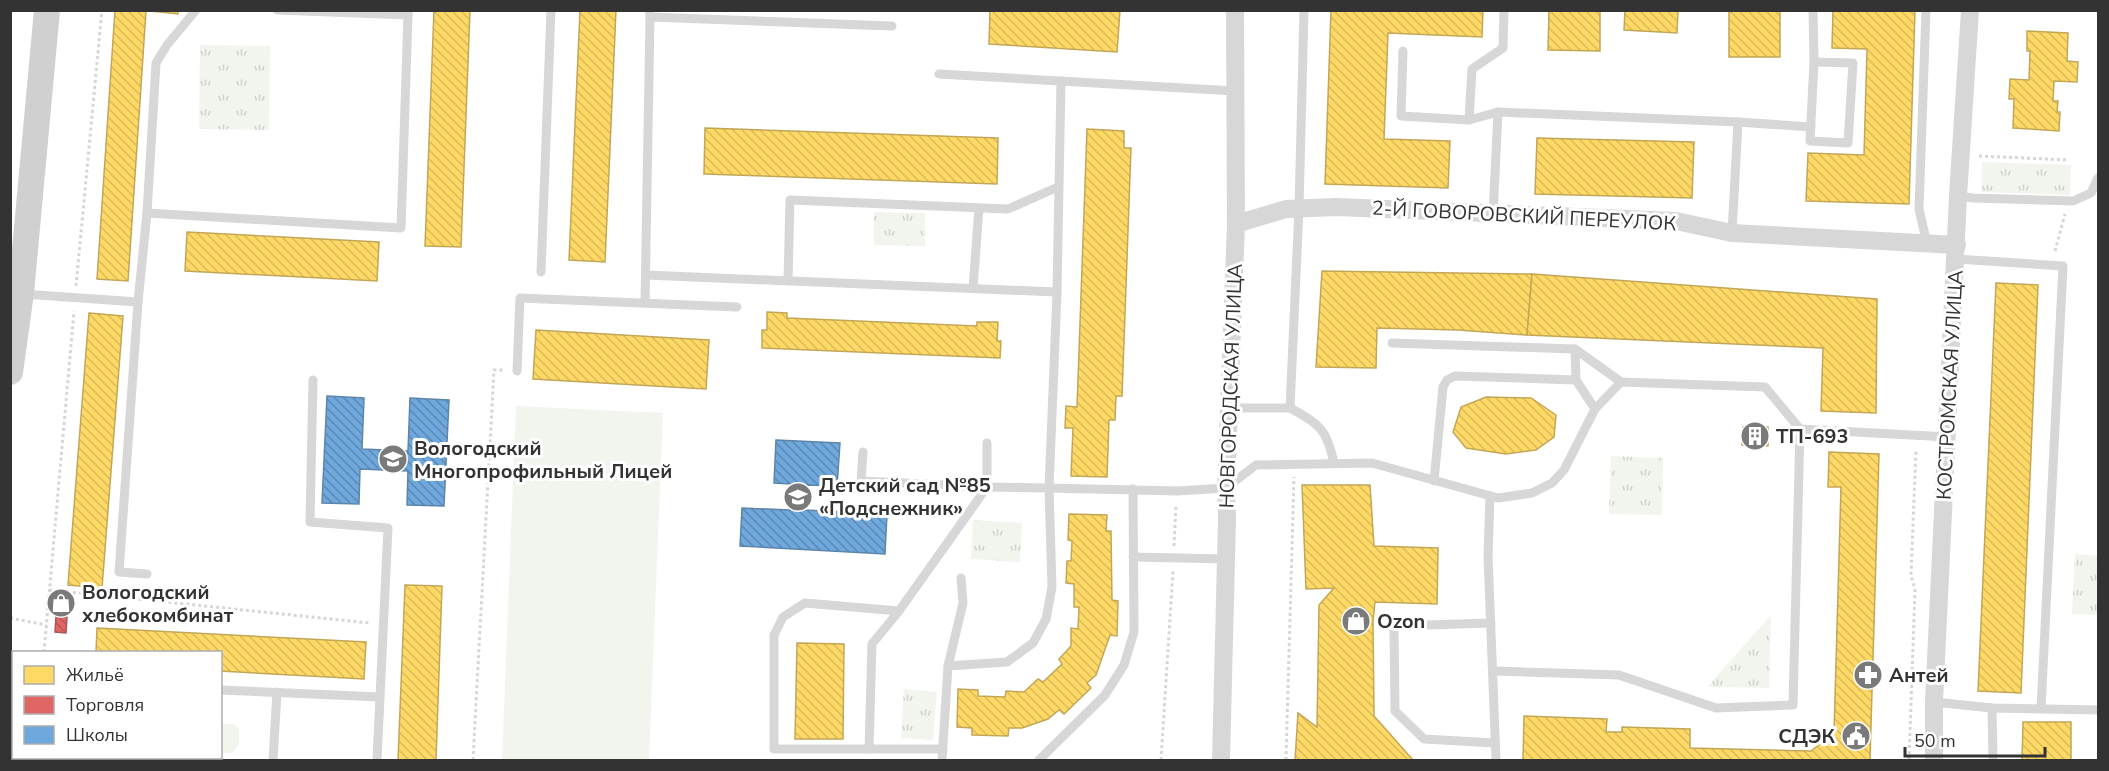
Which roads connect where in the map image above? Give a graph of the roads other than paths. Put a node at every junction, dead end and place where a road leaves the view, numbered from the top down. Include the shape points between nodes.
1 (47, 10) edge
2 (196, 10) edge
3 (277, 10) edge
4 (550, 10) edge
5 (1235, 10) edge
6 (1304, 10) edge
7 (1504, 10) edge
8 (1813, 10) edge
9 (1926, 10) edge
10 (1970, 10) edge
11 (408, 13) edge
12 (650, 14) edge
13 (892, 26) dead end
14 (1403, 51) dead end
15 (1814, 62) junction
16 (939, 74) dead end
17 (1061, 81) junction
18 (1235, 92) junction
19 (1498, 112) junction
20 (1469, 120) junction
21 (1738, 122) junction
22 (1811, 127) junction
23 (2098, 178) edge
24 (1058, 187) junction
25 (1958, 196) junction
26 (979, 208) junction
27 (1299, 208) junction
28 (147, 213) junction
29 (1493, 215) junction
30 (1236, 224) junction
31 (1732, 233) junction
32 (1927, 244) junction
33 (1956, 252) junction
34 (541, 272) dead end
35 (646, 275) junction
36 (788, 281) junction
37 (973, 288) junction
38 (1057, 291) junction
39 (21, 294) junction
40 (138, 302) junction
41 (645, 303) junction
42 (736, 307) dead end
43 (1392, 343) dead end
44 (1575, 349) junction
45 (517, 371) road end
46 (10, 372) edge
47 (313, 380) dead end
48 (1576, 380) junction
49 (1621, 382) junction
50 (1229, 408) junction
51 (1290, 408) junction
52 (1594, 409) junction
53 (1800, 429) junction
54 (987, 443) dead end
55 (1947, 443) junction
56 (863, 452) dead end
57 (1334, 463) junction
58 (1434, 481) junction
59 (987, 487) junction
60 (1049, 488) junction
61 (1226, 488) junction
62 (1133, 489) junction
63 (1490, 496) junction
64 (1134, 557) junction
65 (1226, 559) junction
66 (147, 574) dead end
67 (961, 578) dead end
68 (899, 611) junction
69 (1491, 623) junction
70 (948, 666) junction
71 (1493, 671) junction
72 (222, 690) edge
73 (277, 692) junction
74 (380, 697) junction
75 (1934, 702) junction
76 (1992, 708) junction
77 (2041, 709) junction
78 (2098, 710) edge
79 (1495, 743) junction
80 (869, 749) junction
81 (943, 749) junction
82 (273, 760) edge
83 (377, 760) edge
84 (942, 760) edge
85 (1039, 760) edge
86 (1221, 760) edge
87 (1496, 760) edge
88 (1934, 760) edge
89 (1993, 760) edge

1 - 39 street
2 - 28 lane via 156,63
3 - 11 lane
4 - 34 lane
5 - 18 street, НОВГОРОДСКАЯ УЛИЦА
6 - 27 lane
7 - 20 lane via 1503,48 1472,69
8 - 15 lane
9 - 32 lane via 1919,209
10 - 25 street, КОСТРОМСКАЯ УЛИЦА
11 - 28 lane via 401,228
12 - 13 lane
12 - 35 lane
14 - 20 lane via 1401,116
15 - 22 lane
15 - 22 lane via 1853,63 1848,142 1810,141
16 - 17 lane
17 - 18 lane
17 - 24 lane
18 - 30 street, НОВГОРОДСКАЯ УЛИЦА
19 - 20 lane
19 - 21 lane
19 - 29 lane
21 - 22 lane
21 - 31 lane
23 - 25 lane via 2091,193 2073,201
24 - 26 lane via 1008,209
24 - 38 lane
25 - 33 street, КОСТРОМСКАЯ УЛИЦА
26 - 36 lane via 790,200
26 - 37 lane
27 - 29 street, 2-Й ГОВОРОВСКИЙ ПЕРЕУЛОК
27 - 30 street, 2-Й ГОВОРОВСКИЙ ПЕРЕУЛОК
27 - 51 lane
28 - 40 lane
29 - 31 street, 2-Й ГОВОРОВСКИЙ ПЕРЕУЛОК via 1676,221
30 - 50 street, НОВГОРОДСКАЯ УЛИЦА
31 - 32 street, 2-Й ГОВОРОВСКИЙ ПЕРЕУЛОК
32 - 33 street, 2-Й ГОВОРОВСКИЙ ПЕРЕУЛОК
33 - 55 street, КОСТРОМСКАЯ УЛИЦА
33 - 77 lane via 2063,266
35 - 36 lane
35 - 41 lane
36 - 37 lane
37 - 38 lane
38 - 60 lane
39 - 40 lane
39 - 46 street
40 - 66 lane via 119,572
41 - 42 lane
41 - 45 lane via 520,298
43 - 44 lane
44 - 48 lane
44 - 49 lane
47 - 74 lane via 310,522 388,528
48 - 52 lane
48 - 58 lane via 1455,376 1447,380 1443,387
49 - 52 lane
49 - 53 lane via 1765,387
50 - 51 lane
50 - 61 street, НОВГОРОДСКАЯ УЛИЦА
51 - 57 lane via 1315,421 1329,441
52 - 63 lane via 1564,470 1552,483 1532,493
53 - 55 lane
53 - 71 lane via 1793,705 1716,708 1619,675
54 - 59 lane
55 - 75 street, КОСТРОМСКАЯ УЛИЦА
56 - 59 lane via 861,480
57 - 58 lane via 1372,463
57 - 61 lane via 1256,465
58 - 63 lane
59 - 60 lane
59 - 68 lane
60 - 62 lane
60 - 70 lane via 1052,587 1046,619 1032,643 1007,662
61 - 62 lane
61 - 65 street, НОВГОРОДСКАЯ УЛИЦА
62 - 64 lane
63 - 69 lane
64 - 65 lane
64 - 85 lane via 1134,632 1124,665 1105,695
65 - 86 street, НОВГОРОДСКАЯ УЛИЦА
67 - 70 lane via 963,603
68 - 80 lane via 872,644
68 - 80 lane via 805,603 783,616 774,635 774,749
69 - 71 lane
69 - 79 lane via 1394,626 1395,711 1425,739
70 - 81 lane
71 - 79 lane
72 - 73 lane
73 - 74 lane
73 - 82 lane
74 - 83 lane
75 - 76 lane
75 - 88 street, КОСТРОМСКАЯ УЛИЦА
76 - 77 lane
76 - 89 lane
77 - 78 lane
79 - 87 lane
80 - 81 lane
81 - 84 lane

